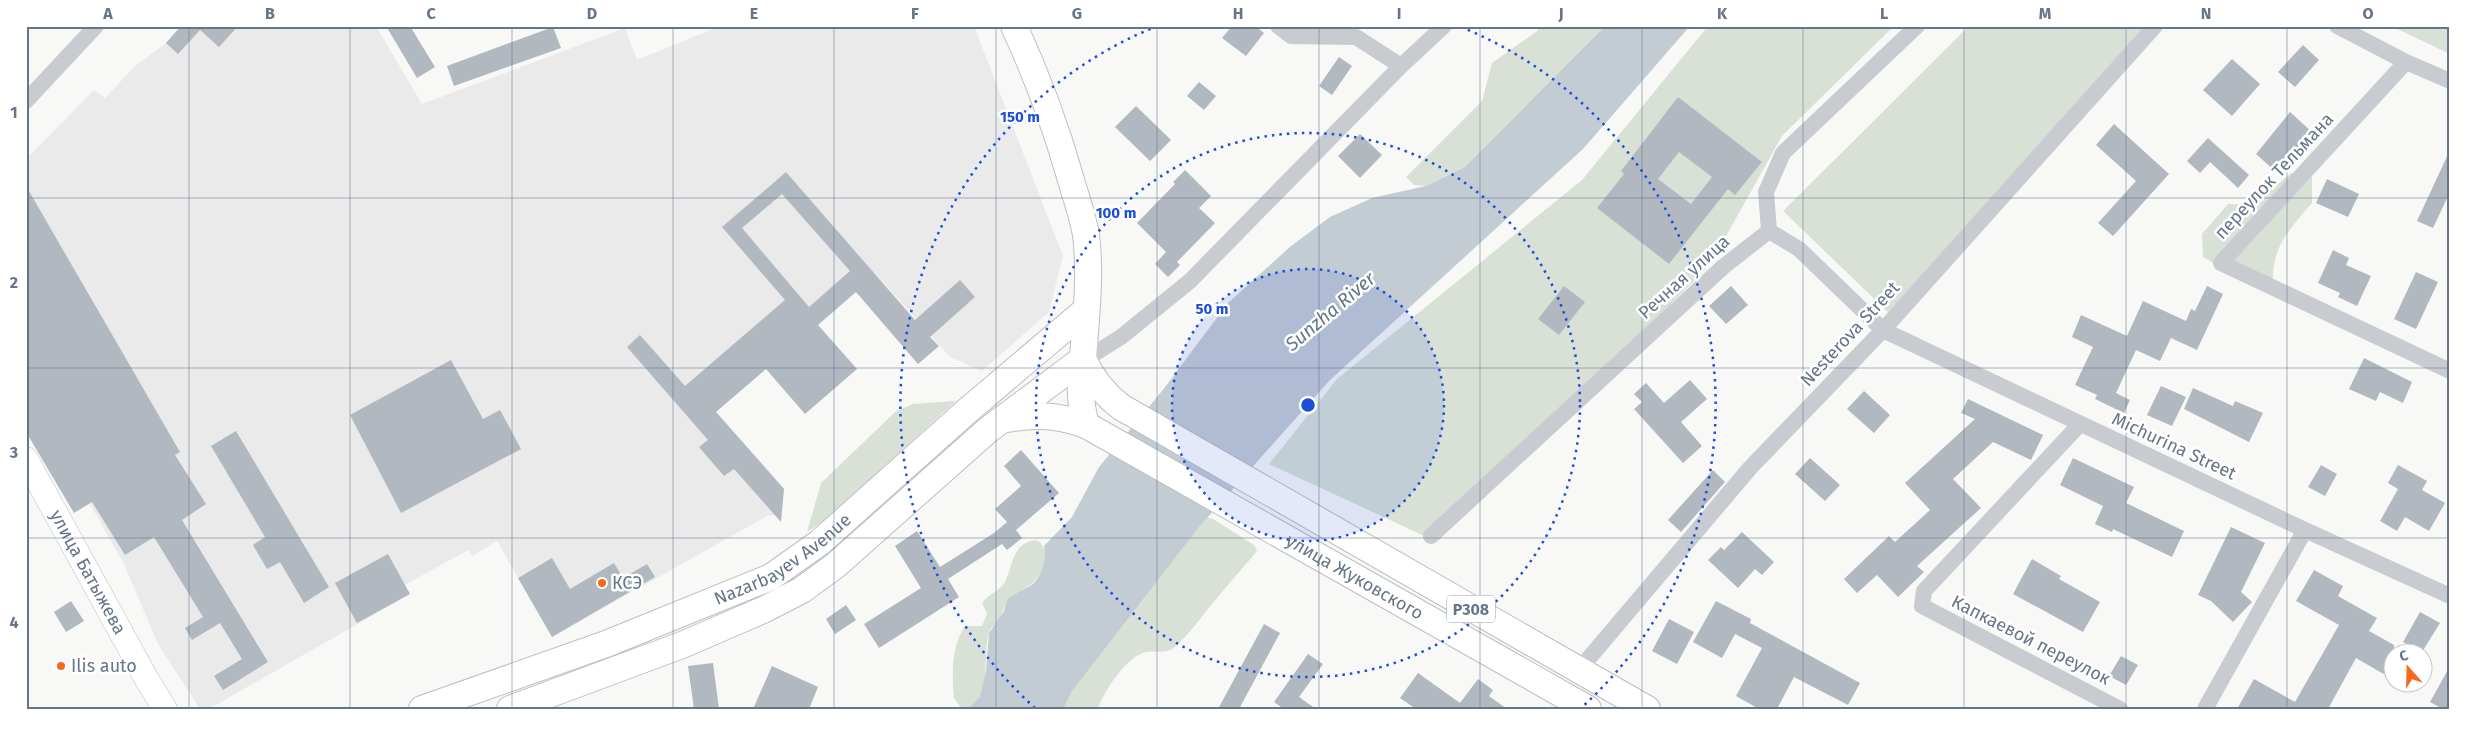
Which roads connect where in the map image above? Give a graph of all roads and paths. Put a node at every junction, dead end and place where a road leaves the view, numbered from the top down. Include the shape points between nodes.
1 (96, 26) edge
2 (1014, 26) edge
3 (1278, 26) edge
4 (1444, 26) edge
5 (1917, 26) edge
6 (2154, 26) edge
7 (2338, 26) edge
8 (2406, 62) junction
9 (1401, 66) junction
10 (2450, 81) edge
11 (26, 101) edge
12 (1769, 231) junction
13 (1085, 311) junction
14 (1883, 330) junction
15 (1082, 359) junction
16 (2450, 371) edge
17 (1010, 374) junction
18 (1001, 420) junction
19 (2080, 424) junction
20 (1096, 431) junction
21 (26, 459) edge
22 (2305, 530) junction
23 (1431, 536) dead end
24 (2450, 596) edge
25 (1578, 671) junction
26 (165, 709) edge
27 (422, 709) edge
28 (510, 709) edge
29 (1588, 709) edge
30 (1647, 709) edge
31 (2120, 709) edge
32 (2205, 709) edge

1 - 11 street
2 - 13 main road via 1063,150 1079,206 1086,235
3 - 9 street via 1291,36 1356,37
4 - 9 street
5 - 12 street via 1783,153 1766,192
6 - 14 street, Nesterova Street
7 - 8 street
8 - 10 street
8 - 16 street, переулок Тельмана via 2221,264
9 - 15 street via 1190,281 1120,337
12 - 14 street, Michurina Street via 1799,249
12 - 23 street, Речная улица via 1715,273
13 - 15 main road
13 - 17 main road, Nazarbayev Avenue
14 - 19 street, Michurina Street
14 - 25 street, Nesterova Street via 1750,468
15 - 17 main road
15 - 18 main road, Nazarbayev Avenue
15 - 20 main road via 1080,393
15 - 25 main road, P308 via 1090,376 1121,407
17 - 27 main road, Nazarbayev Avenue via 819,543 771,577 606,644
18 - 20 main road, улица Жуковского via 1061,416
18 - 28 main road, Nazarbayev Avenue via 836,566 802,590 682,645
19 - 22 street, Michurina Street
19 - 31 street, Капкаевой переулок via 1924,591 1922,606
20 - 29 main road, улица Жуковского / P308
21 - 26 street, улица Батыжева
22 - 24 street, Michurina Street
22 - 32 street
25 - 30 main road, P308

